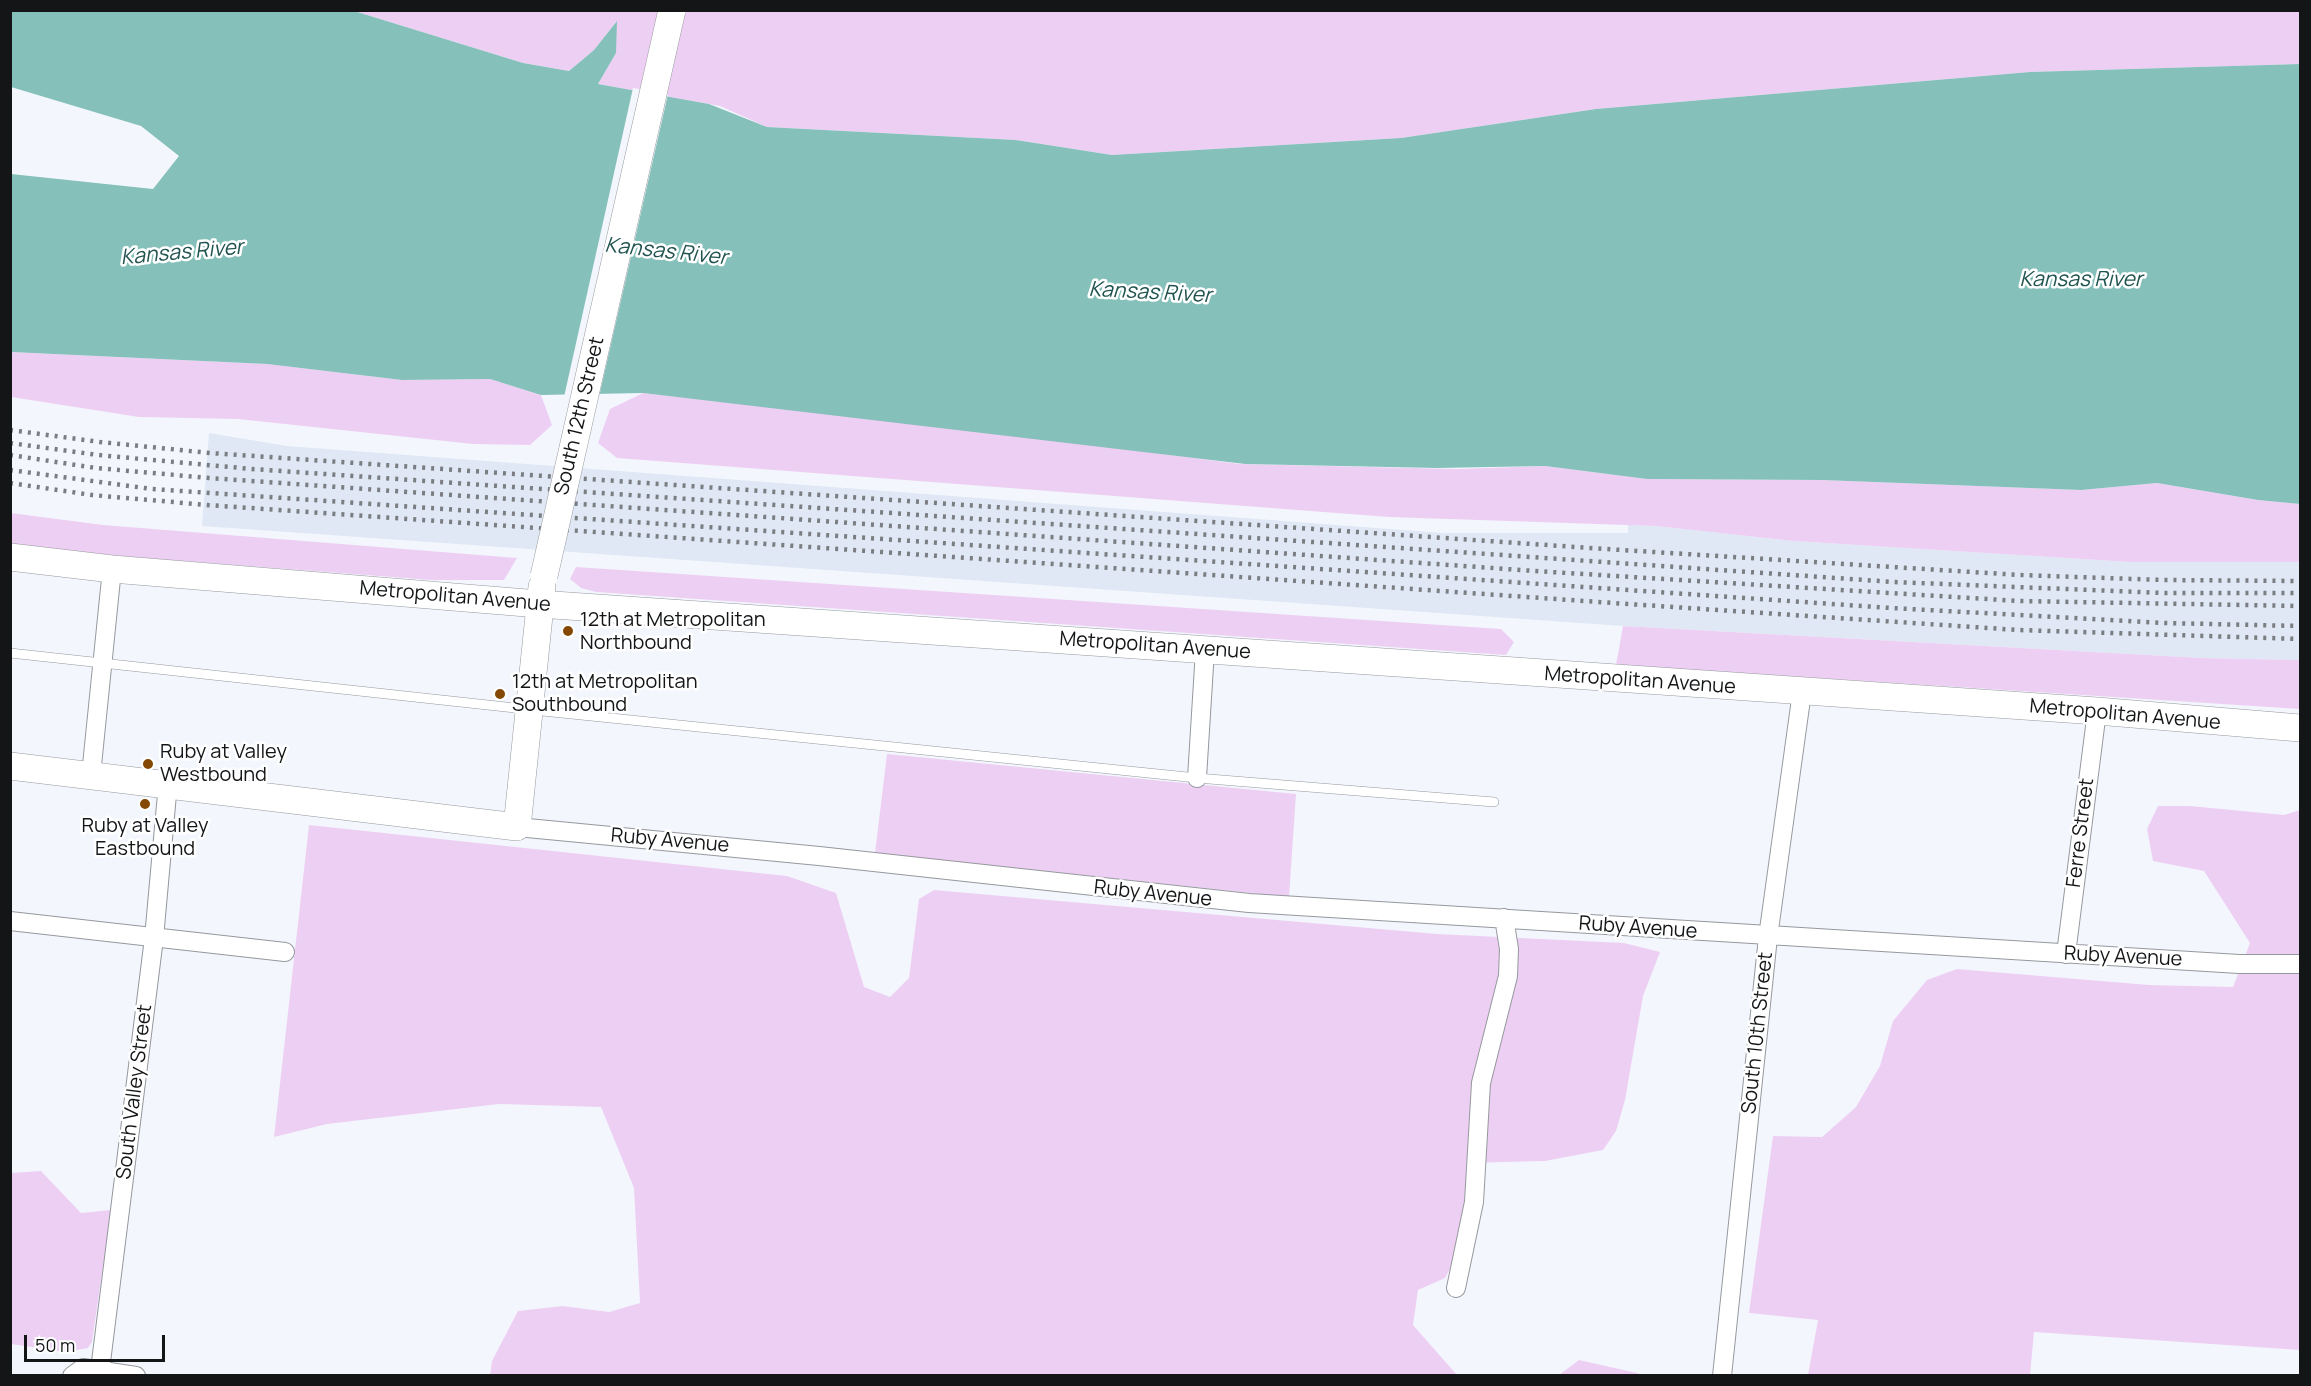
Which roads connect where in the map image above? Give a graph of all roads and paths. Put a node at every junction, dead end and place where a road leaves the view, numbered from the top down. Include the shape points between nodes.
1 (672, 10) edge
2 (10, 558) edge
3 (112, 569) junction
4 (539, 604) junction
5 (1205, 650) junction
6 (10, 653) edge
7 (102, 664) junction
8 (1802, 692) junction
9 (528, 710) junction
10 (2097, 711) junction
11 (2301, 728) edge
12 (10, 766) edge
13 (91, 775) junction
14 (1197, 778) junction
15 (168, 783) junction
16 (1494, 802) dead end
17 (517, 827) junction
18 (1504, 918) junction
19 (10, 921) edge
20 (1768, 937) junction
21 (154, 938) junction
22 (285, 952) dead end
23 (2066, 954) junction
24 (2301, 964) edge
25 (1456, 1288) dead end
26 (100, 1371) junction
27 (72, 1376) edge
28 (136, 1376) edge
29 (1722, 1376) edge

1 - 4 main road, South 12th Street, bridge
2 - 3 main road, Metropolitan Avenue
3 - 4 main road, Metropolitan Avenue
3 - 7 street
4 - 5 main road, Metropolitan Avenue
4 - 9 main road, South 12th Street
5 - 8 main road, Metropolitan Avenue
5 - 14 street
6 - 7 lane
7 - 9 lane
7 - 13 street
8 - 10 main road, Metropolitan Avenue
8 - 20 street, South 10th Street
9 - 14 lane
9 - 17 main road, South 12th Street
10 - 11 main road, Metropolitan Avenue
10 - 23 street, Ferre Street
12 - 13 main road, Ruby Avenue
13 - 15 main road, Ruby Avenue
14 - 16 lane
15 - 17 main road, Ruby Avenue
15 - 21 street, South Valley Street
17 - 18 street, Ruby Avenue via 1207,900
18 - 20 street, Ruby Avenue
18 - 25 street via 1508,976 1481,1083 1474,1202
19 - 21 street
20 - 23 street, Ruby Avenue
20 - 29 street, South 10th Street
21 - 22 street
21 - 26 street, South Valley Street
23 - 24 street, Ruby Avenue
26 - 27 street via 83,1368
26 - 28 street

